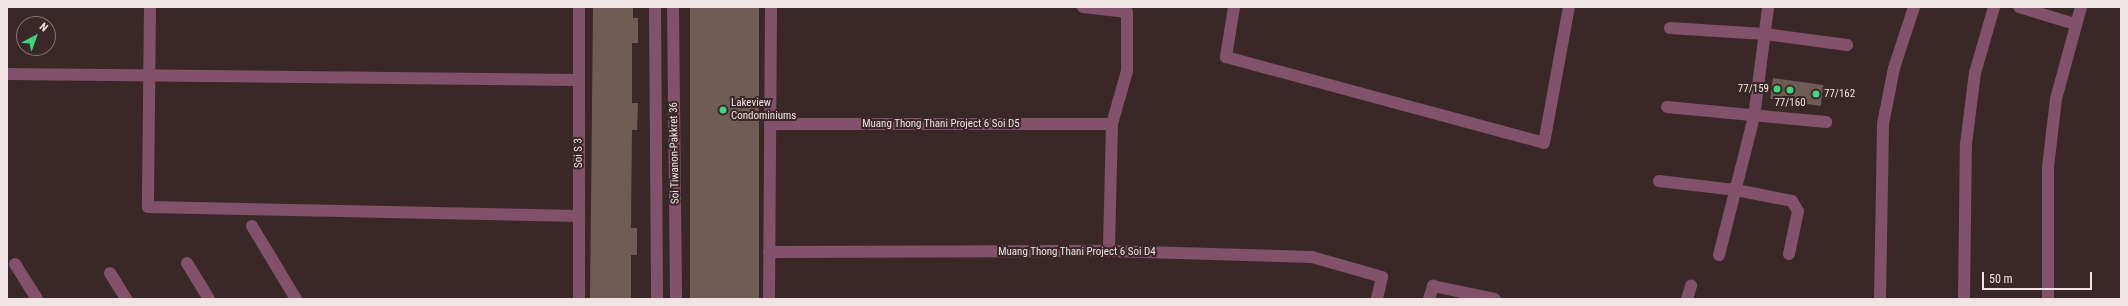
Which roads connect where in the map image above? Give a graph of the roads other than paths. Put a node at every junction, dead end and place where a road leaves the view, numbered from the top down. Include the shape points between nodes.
1 (150, 7) edge
2 (579, 7) edge
3 (655, 7) edge
4 (673, 7) edge
5 (771, 7) edge
6 (1082, 7) edge
7 (1234, 7) edge
8 (1568, 7) edge
9 (1768, 7) edge
10 (1914, 7) edge
11 (1994, 7) edge
12 (2019, 7) edge
13 (2080, 7) edge
14 (2075, 24) junction
15 (1670, 28) dead end
16 (1765, 34) junction
17 (1847, 44) dead end
18 (7, 74) edge
19 (151, 77) junction
20 (578, 80) junction
21 (1667, 107) dead end
22 (1754, 117) junction
23 (1826, 122) dead end
24 (770, 124) junction
25 (1112, 124) junction
26 (1658, 181) dead end
27 (1736, 190) junction
28 (579, 216) junction
29 (252, 226) dead end
30 (1110, 251) junction
31 (769, 252) junction
32 (1789, 254) dead end
33 (1719, 255) dead end
34 (187, 263) dead end
35 (15, 264) dead end
36 (110, 273) dead end
37 (1691, 286) dead end
38 (37, 299) edge
39 (126, 299) edge
40 (209, 299) edge
41 (296, 299) edge
42 (579, 299) edge
43 (657, 299) edge
44 (676, 299) edge
45 (769, 299) edge
46 (1377, 299) edge
47 (1429, 299) edge
48 (1495, 299) edge
49 (1687, 299) edge
50 (1880, 299) edge
51 (1964, 299) edge
52 (2048, 299) edge

1 - 19 street
2 - 20 street, Soi S 3
3 - 43 street, Soi Tiwanon-Pakkret 36
4 - 44 street, Soi Tiwanon-Pakkret 36
5 - 24 street
6 - 25 street via 1127,12 1127,71
7 - 8 street via 1226,57 1544,143
9 - 16 street
10 - 50 street via 1894,68 1883,124
11 - 51 street via 1975,73 1966,144
12 - 14 street
13 - 14 street
14 - 52 street via 2056,99 2048,167
15 - 16 street
16 - 17 street
16 - 22 street
18 - 19 street
19 - 20 street
19 - 28 street via 148,207
20 - 28 street, Soi S 3
21 - 22 street
22 - 23 street
22 - 27 street
24 - 25 street, Muang Thong Thani Project 6 Soi D5
24 - 31 street
25 - 30 street
26 - 27 street
27 - 32 street via 1784,198 1795,205 1797,220
27 - 33 street
28 - 42 street, Soi S 3
29 - 41 street
30 - 31 street, Muang Thong Thani Project 6 Soi D4
30 - 46 street, Muang Thong Thani Project 6 Soi D4 via 1312,257 1382,276
31 - 45 street
34 - 40 street
35 - 38 street
36 - 39 street
37 - 49 street
47 - 48 street via 1433,286

